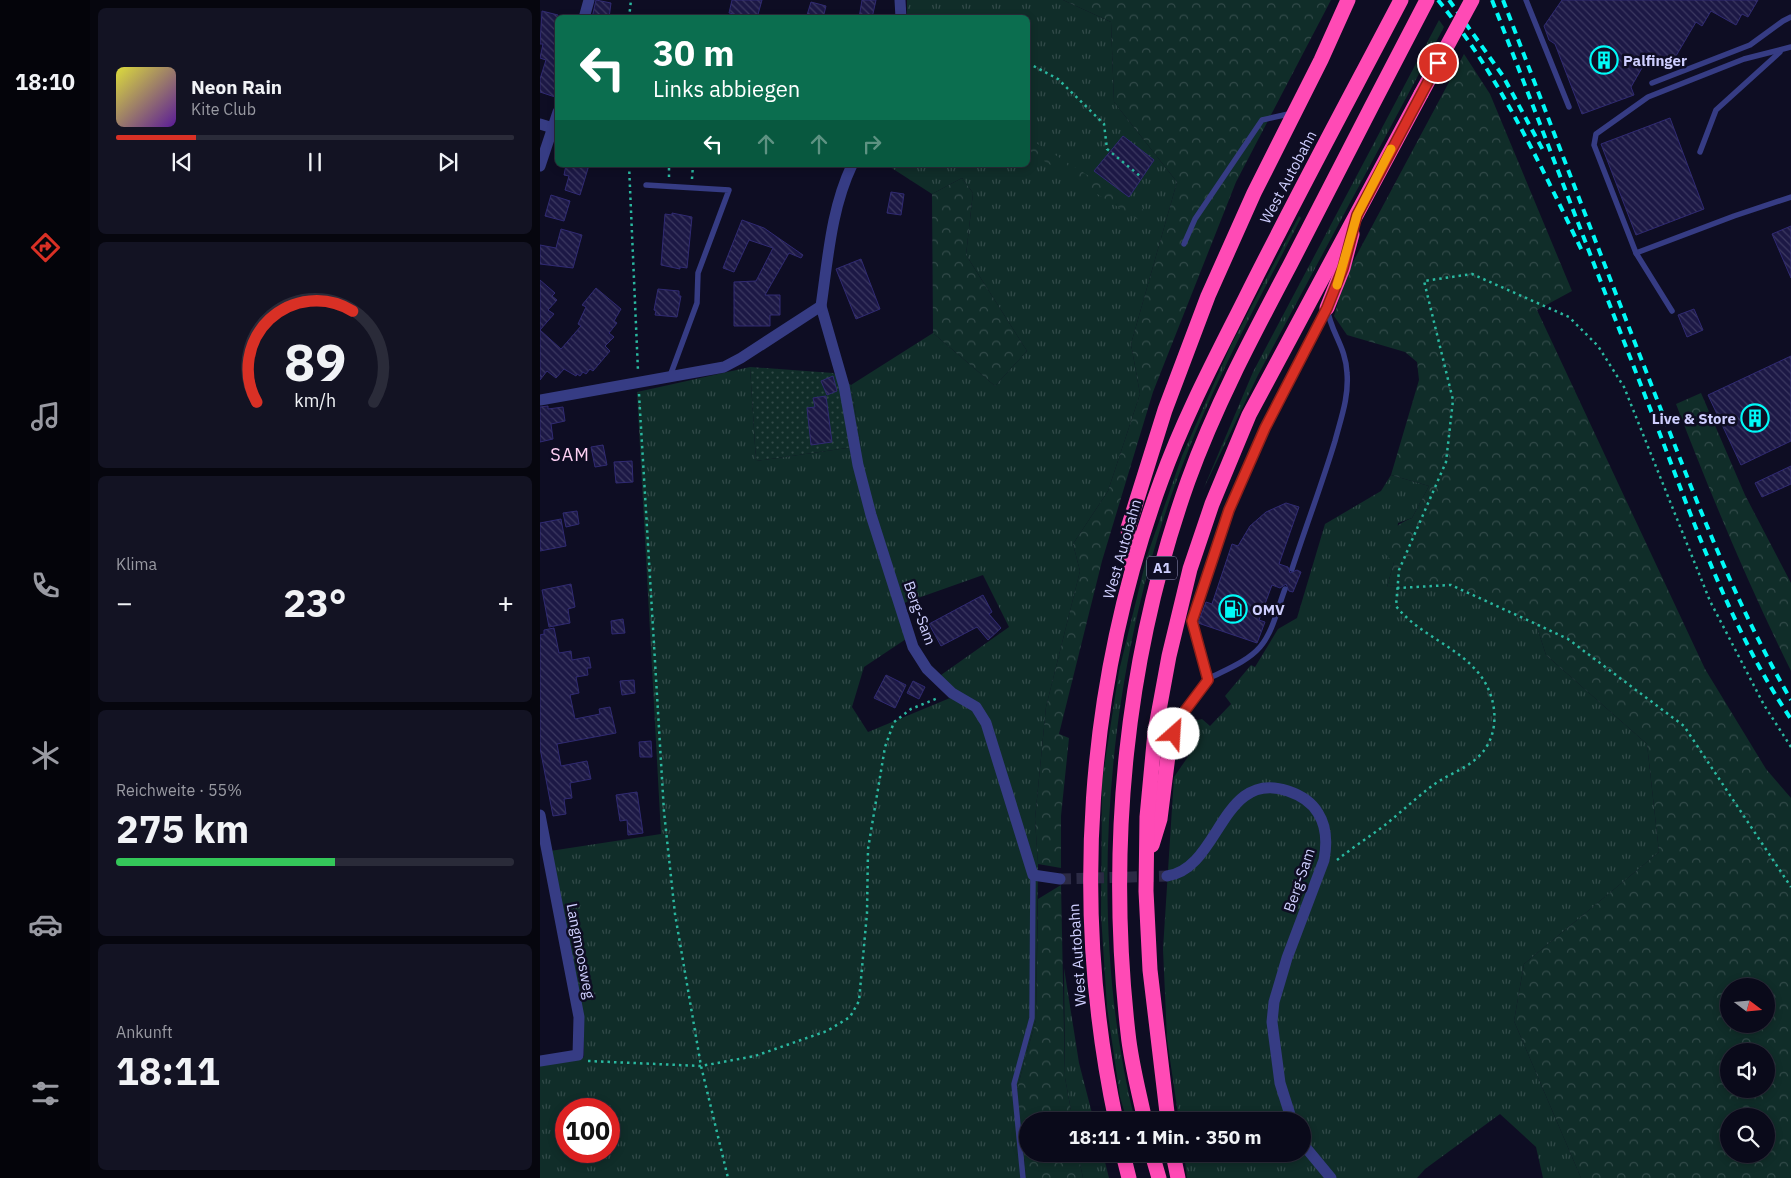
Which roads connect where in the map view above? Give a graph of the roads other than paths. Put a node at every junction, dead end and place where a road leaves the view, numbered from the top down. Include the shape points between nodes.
1 (589, 0) edge
2 (900, 0) edge
3 (1348, 0) edge
4 (1401, 0) edge
5 (1427, 0) edge
6 (1472, 0) edge
7 (1526, 0) edge
8 (585, 15) edge
9 (901, 15) edge
10 (1791, 17) edge
11 (1791, 47) edge
12 (1782, 50) junction
13 (1652, 83) dead end
14 (1569, 108) dead end
15 (1295, 112) junction
16 (555, 122) edge
17 (540, 124) edge
18 (553, 128) junction
19 (1700, 152) dead end
20 (540, 166) edge
21 (851, 167) edge
22 (646, 185) dead end
23 (1791, 198) edge
24 (1357, 215) junction
25 (1184, 244) dead end
26 (1636, 253) junction
27 (821, 306) junction
28 (1327, 308) junction
29 (1672, 311) dead end
30 (669, 378) junction
31 (540, 400) edge
32 (1292, 568) dead end
33 (1132, 572) junction
34 (1285, 590) dead end
35 (1208, 680) junction
36 (1178, 720) joint
37 (540, 815) edge
38 (1147, 858) junction
39 (1033, 875) junction
40 (1167, 876) tunnel mouth
41 (1060, 879) tunnel mouth
42 (540, 1061) edge
43 (1114, 1112) edge
44 (1143, 1112) edge
45 (1167, 1112) edge
46 (1289, 1112) edge
47 (1311, 1154) edge
48 (1125, 1162) edge
49 (1154, 1162) edge
50 (1175, 1162) edge
51 (1023, 1178) edge
52 (1129, 1178) edge
53 (1159, 1178) edge
54 (1178, 1178) edge
55 (1331, 1178) edge

1 - 8 street
2 - 9 street
3 - 15 highway
4 - 33 highway, West Autobahn / A1 via 1192,404 1161,482
5 - 44 highway, A1 via 1235,371 1188,480 1151,605 1130,714 1120,827 1119,928 1128,1036
6 - 24 highway, bridge
7 - 14 lane
10 - 13 lane via 1750,45
11 - 12 lane
12 - 19 lane via 1716,110
12 - 26 lane via 1744,59 1648,97 1596,134 1594,145
15 - 25 lane via 1262,120 1195,220
15 - 33 highway via 1208,296 1165,410 1128,528
16 - 18 street
17 - 18 street
18 - 20 street
21 - 27 street via 843,183 834,221
22 - 30 lane via 729,190 698,273 697,303
23 - 26 lane
24 - 28 highway via 1343,268
24 - 38 highway via 1249,415 1193,560 1169,656 1155,732 1147,817
26 - 29 lane
27 - 30 street via 724,367
27 - 39 street, Berg-Sam via 844,386 871,515 913,647 927,669 952,693 976,707 986,723
28 - 32 lane via 1330,326 1342,346 1347,373 1346,403
28 - 35 lane via 1257,444 1229,510 1196,608 1192,621
30 - 31 street
33 - 43 highway, West Autobahn / A1 via 1109,671 1096,757 1090,849 1092,950 1105,1069
34 - 35 lane via 1261,646
35 - 36 lane
36 - 38 highway via 1169,748 1160,819
37 - 42 street, Langmoosweg via 580,1017 578,1055
38 - 45 highway via 1150,970
39 - 41 street
39 - 51 lane via 1032,1018 1014,1084
40 - 46 street, Berg-Sam via 1191,866 1233,807 1245,796 1265,789 1283,789 1305,798 1323,822 1326,850 1277,985 1274,1002 1272,1022 1280,1083
47 - 55 street
48 - 52 highway
49 - 53 highway
50 - 54 highway

